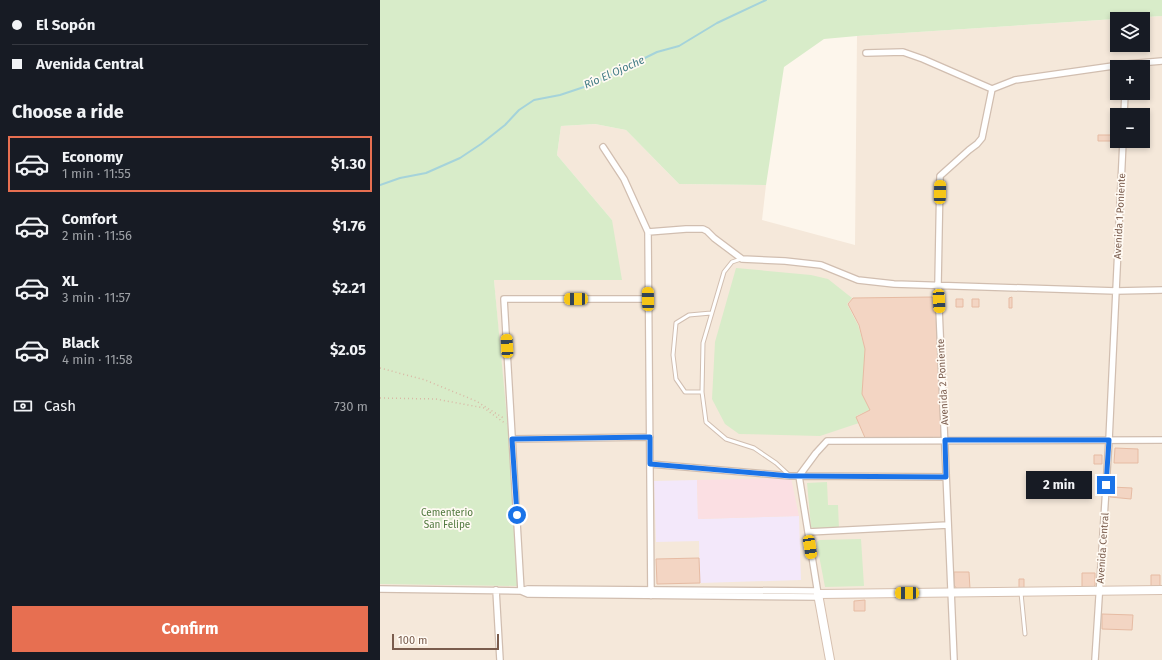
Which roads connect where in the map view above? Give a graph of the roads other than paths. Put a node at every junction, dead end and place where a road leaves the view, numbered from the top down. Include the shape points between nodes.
1 (866, 53) dead end
2 (1162, 61) edge
3 (1150, 62) edge
4 (1110, 67) edge
5 (992, 89) junction
6 (602, 147) dead end
7 (1123, 148) edge
8 (648, 232) junction
9 (742, 259) junction
10 (938, 286) junction
11 (1162, 290) edge
12 (1116, 291) junction
13 (648, 299) junction
14 (711, 313) junction
15 (702, 392) junction
16 (650, 437) junction
17 (512, 439) junction
18 (945, 440) junction
19 (1109, 440) junction
20 (1162, 440) edge
21 (650, 464) junction
22 (790, 476) junction
23 (799, 476) junction
24 (946, 477) junction
25 (948, 525) junction
26 (808, 532) junction
27 (380, 589) edge
28 (496, 590) junction
29 (1162, 590) edge
30 (521, 591) junction
31 (1099, 591) junction
32 (952, 592) junction
33 (1021, 592) junction
34 (651, 593) junction
35 (818, 594) junction
36 (1025, 634) dead end
37 (500, 660) edge
38 (830, 660) edge
39 (954, 660) edge
40 (1095, 660) edge

1 - 5 street via 903,52
2 - 3 street
4 - 5 street via 1015,80
5 - 10 street, Avenida 2 Poniente via 982,138 940,176
6 - 8 street via 624,179
7 - 12 street, Avenida 1 Poniente
8 - 9 street via 703,229
8 - 13 street
9 - 10 street via 821,265 858,280
9 - 14 lane via 732,262 724,272
10 - 12 street
10 - 18 street, Avenida 2 Poniente
11 - 12 street
12 - 19 street, Avenida Central
13 - 16 street
13 - 17 street via 504,299
14 - 15 lane via 703,343
14 - 15 lane via 690,315 676,324 673,355 676,379 685,392
15 - 22 lane via 706,422 726,439 754,448
16 - 17 street
16 - 21 street
17 - 30 street
18 - 19 street
18 - 23 street via 827,441
18 - 24 street, Avenida 2 Poniente
19 - 20 street
19 - 31 street, Avenida Central
21 - 22 street
21 - 34 street
22 - 23 street
23 - 24 street
23 - 26 street
24 - 25 street, Avenida 2 Poniente
25 - 26 street
25 - 32 street, Avenida 2 Poniente
26 - 35 street
27 - 28 street
28 - 30 street
28 - 37 street
29 - 31 street
30 - 34 street via 528,589
31 - 33 street
31 - 40 street, Avenida Central
32 - 33 street
32 - 35 street
32 - 39 street, Avenida 2 Poniente
33 - 36 lane
34 - 35 street
35 - 38 street

